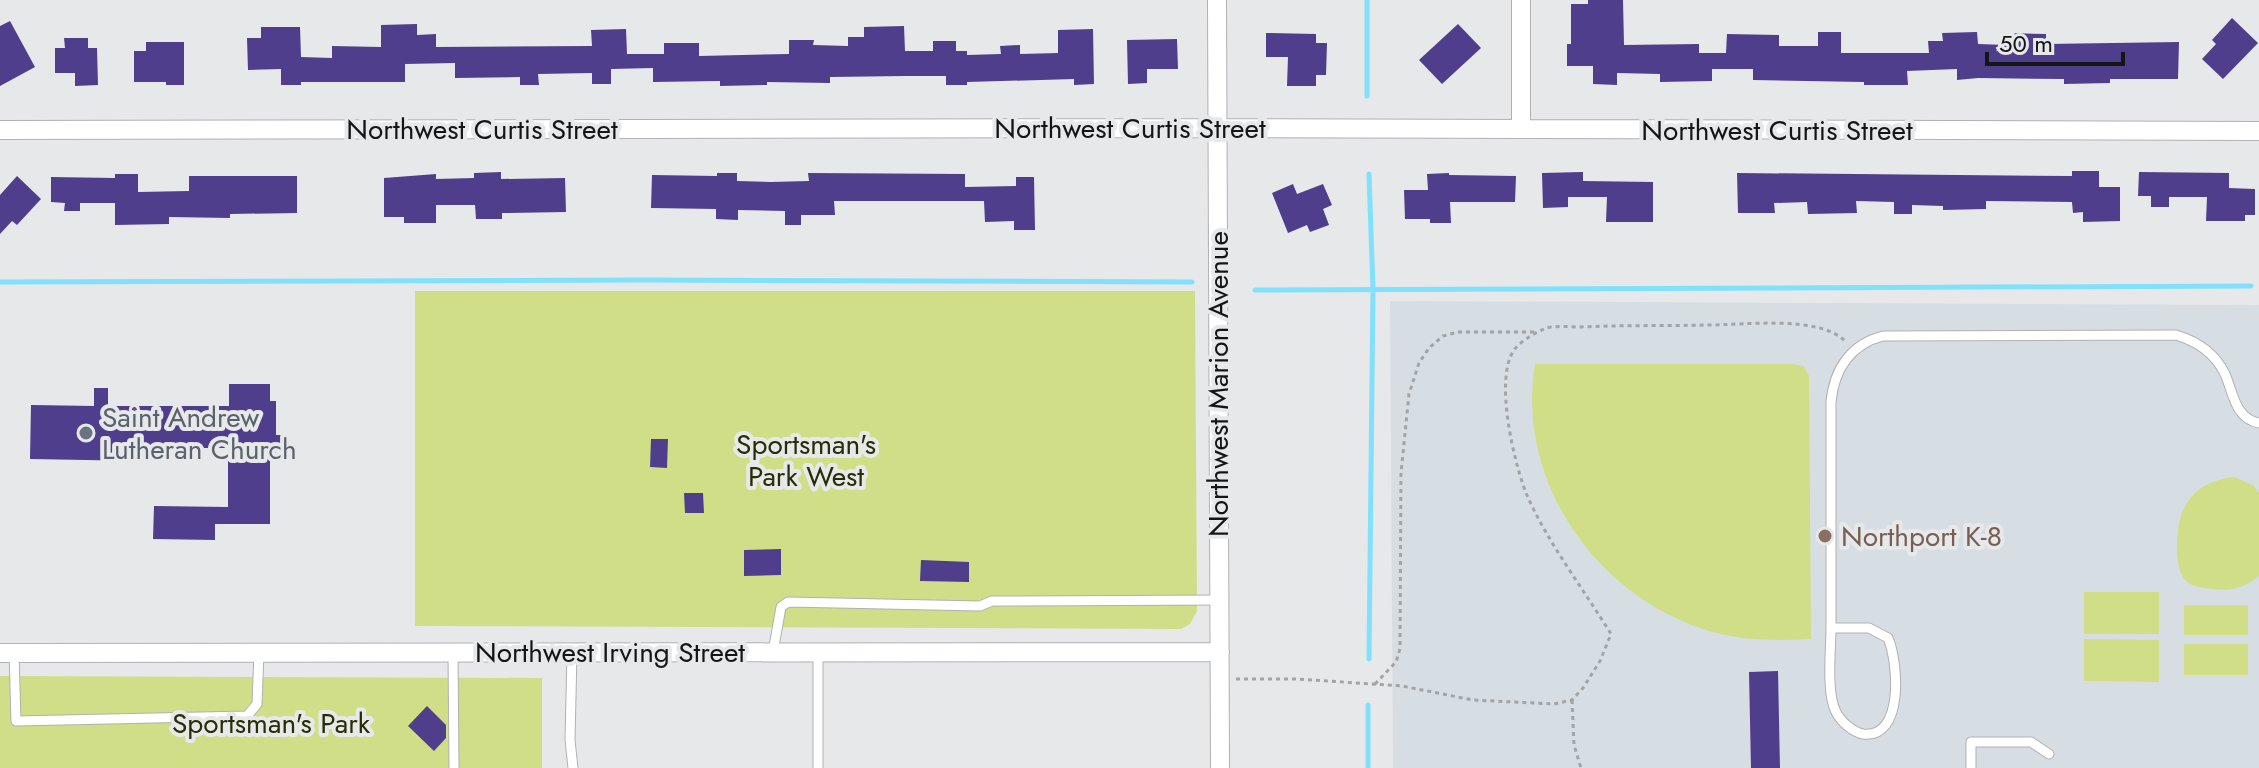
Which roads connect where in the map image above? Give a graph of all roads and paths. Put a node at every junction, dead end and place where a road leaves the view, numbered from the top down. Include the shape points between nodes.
1 (1217, 0) edge
2 (1521, 0) edge
3 (1216, 128) junction
4 (1521, 129) junction
5 (0, 130) edge
6 (2259, 131) edge
7 (1539, 332) junction
8 (1853, 350) junction
9 (2259, 423) edge
10 (1220, 600) junction
11 (1831, 628) junction
12 (773, 652) junction
13 (818, 652) junction
14 (1220, 652) junction
15 (7, 653) edge
16 (259, 653) junction
17 (453, 653) junction
18 (572, 653) junction
19 (1220, 679) junction
20 (1375, 684) junction
21 (1572, 700) junction
22 (2049, 754) dead end
23 (454, 768) edge
24 (573, 768) edge
25 (818, 768) edge
26 (1220, 768) edge
27 (1581, 768) edge
28 (1971, 768) edge

1 - 3 street, Northwest Marion Avenue
2 - 4 street
3 - 4 street, Northwest Curtis Street
3 - 5 street, Northwest Curtis Street
3 - 10 street, Northwest Marion Avenue
4 - 6 street, Northwest Curtis Street
7 - 8 path via 1592,326 1792,325 1825,329
7 - 20 path via 1458,332 1443,336 1419,363 1409,394 1401,473 1400,649 1396,662
7 - 21 path via 1514,351 1506,374 1516,465 1558,551 1611,634 1600,661
8 - 9 lane via 1883,336 2176,335 2204,348 2225,373 2238,409
8 - 11 lane via 1832,387
10 - 12 lane via 992,601 980,606 788,602 781,607
10 - 14 street, Northwest Marion Avenue
11 - 11 lane via 1835,711 1860,734 1882,730 1894,704 1888,638 1869,628
12 - 13 street, Northwest Irving Street
12 - 18 street, Northwest Irving Street
13 - 14 street, Northwest Irving Street
13 - 25 lane
14 - 19 street, Northwest Marion Avenue
15 - 16 street, Northwest Irving Street
15 - 16 lane via 16,721 247,716 257,704
16 - 17 street, Northwest Irving Street
17 - 18 street, Northwest Irving Street
17 - 23 lane
18 - 24 lane
19 - 20 path
19 - 26 street, Northwest Marion Avenue
20 - 21 path via 1473,700
21 - 27 path
22 - 28 lane via 2031,742 1971,742

